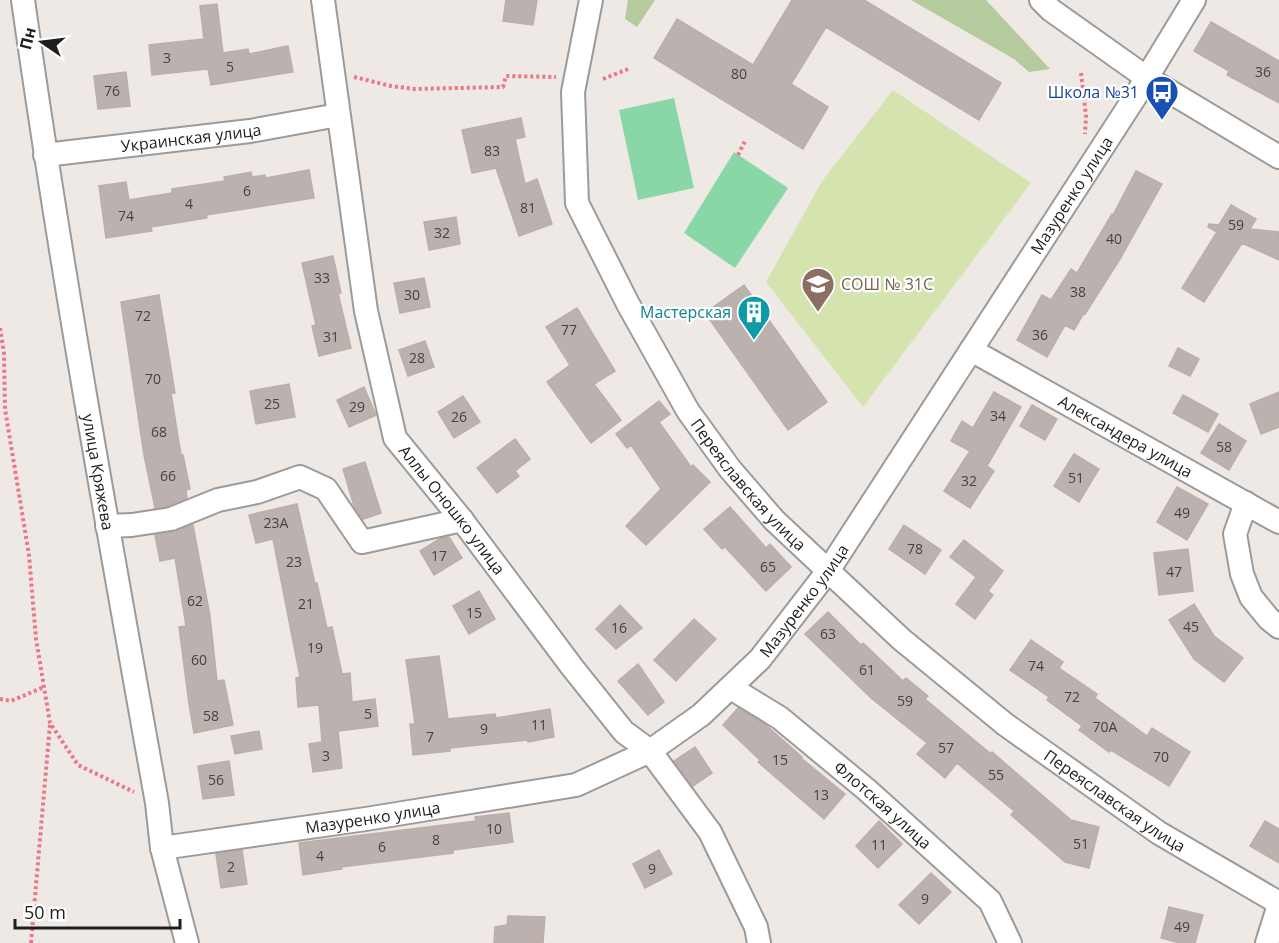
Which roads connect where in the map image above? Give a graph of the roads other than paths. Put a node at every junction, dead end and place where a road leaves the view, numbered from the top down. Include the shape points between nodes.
1 (22, 0) edge
2 (323, 0) edge
3 (591, 0) edge
4 (1041, 0) edge
5 (1194, 0) edge
6 (1147, 78) junction
7 (338, 115) junction
8 (45, 155) junction
9 (1279, 157) edge
10 (971, 350) junction
11 (1246, 503) junction
12 (462, 520) junction
13 (1279, 522) edge
14 (107, 526) junction
15 (828, 571) junction
16 (1279, 627) edge
17 (731, 688) junction
18 (650, 751) junction
19 (162, 848) junction
20 (1279, 904) edge
21 (187, 943) edge
22 (759, 943) edge
23 (1010, 943) edge
24 (1267, 943) edge

1 - 8 street, улица Кряжева
2 - 7 street, Аллы Оношко улица
3 - 15 street, Переяславская улица via 573,92 577,203 688,411 730,470 774,520
4 - 6 street
5 - 6 street, Мазуренко улица
6 - 9 street
6 - 10 street, Мазуренко улица
7 - 8 street, Украинская улица via 250,131
7 - 12 street, Аллы Оношко улица via 366,311 395,438
8 - 14 street, улица Кряжева
10 - 11 street, Александера улица
10 - 15 street, Мазуренко улица
11 - 13 street, Александера улица
11 - 16 street via 1235,534 1242,574 1251,597
12 - 14 street via 362,542 326,489 300,477 218,500 171,519
12 - 18 street, Аллы Оношко улица via 624,732
14 - 19 street, улица Кряжева
15 - 17 street, Мазуренко улица via 760,659
15 - 20 street, Переяславская улица via 901,639 1006,725 1159,833
17 - 18 street, Мазуренко улица
17 - 23 street, Флотская улица via 780,718 990,901
18 - 19 street, Мазуренко улица via 576,785
18 - 22 street, Аллы Оношко улица via 710,832 756,927
19 - 21 street, улица Кряжева
20 - 24 street

